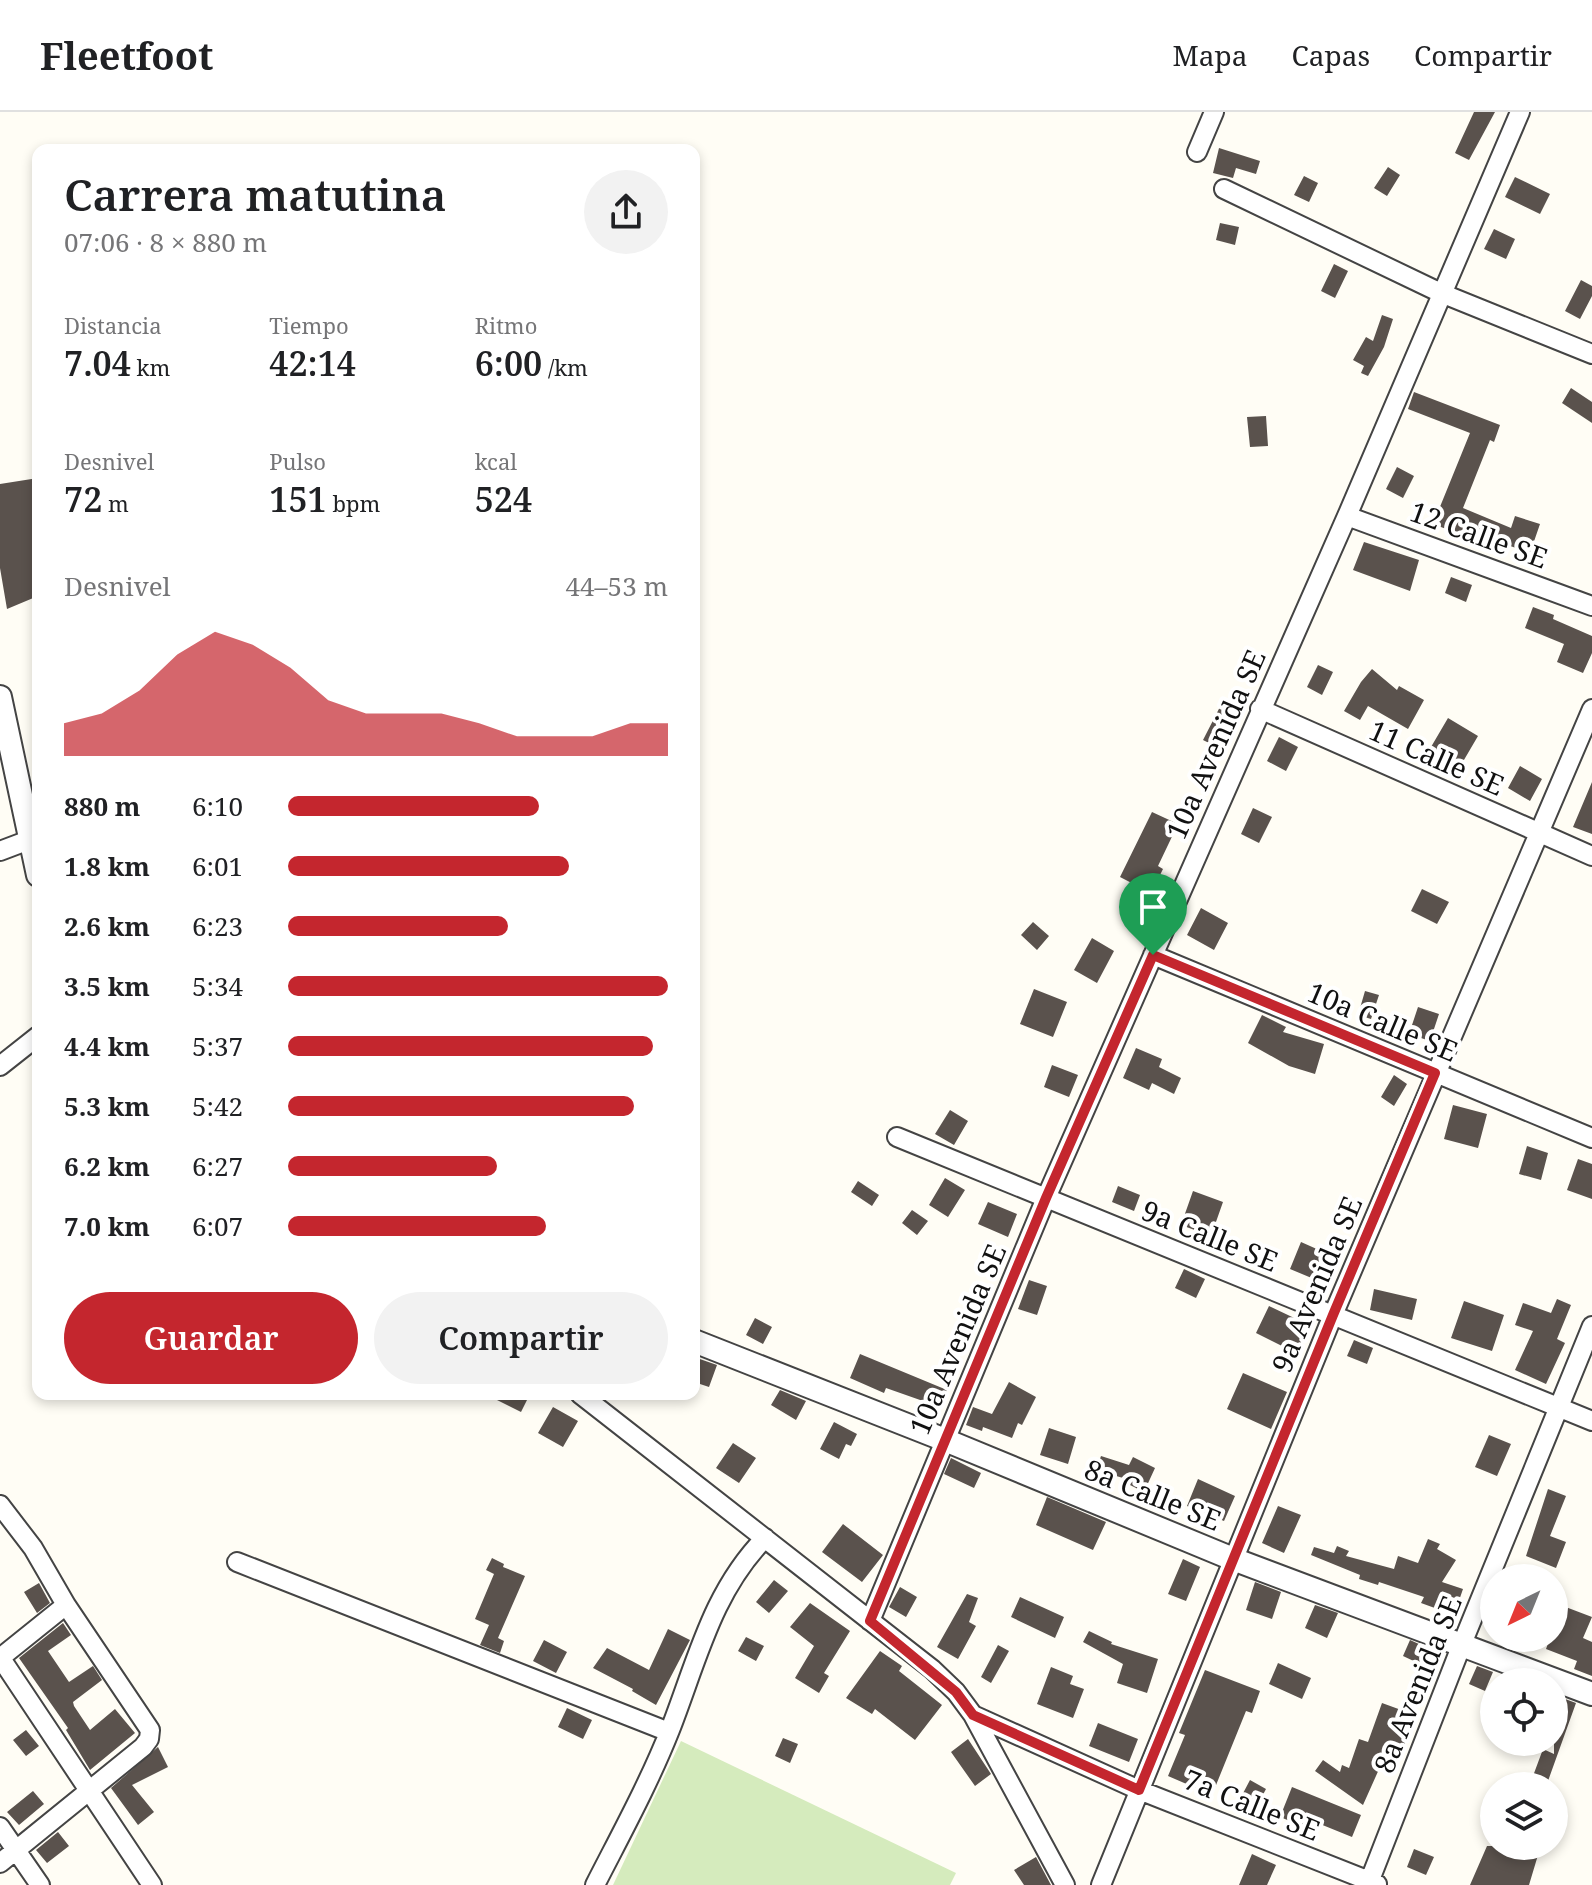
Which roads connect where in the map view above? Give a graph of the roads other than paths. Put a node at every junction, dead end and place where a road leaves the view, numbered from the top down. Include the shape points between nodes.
1 (1214, 112) edge
2 (1520, 112) edge
3 (1197, 152) dead end
4 (1224, 189) dead end
5 (1441, 293) junction
6 (1592, 354) edge
7 (1347, 516) junction
8 (1592, 606) edge
9 (0, 697) edge
10 (1260, 709) junction
11 (1592, 709) edge
12 (5, 745) edge
13 (1537, 832) junction
14 (29, 840) junction
15 (0, 851) edge
16 (32, 852) edge
17 (1592, 856) edge
18 (1153, 955) junction
19 (32, 1041) edge
20 (0, 1066) edge
21 (1435, 1073) junction
22 (897, 1137) dead end
23 (1592, 1138) edge
24 (1046, 1198) junction
25 (1333, 1315) junction
26 (1592, 1326) edge
27 (700, 1343) edge
28 (588, 1400) edge
29 (1559, 1407) junction
30 (1592, 1421) edge
31 (945, 1440) junction
32 (0, 1505) edge
33 (765, 1538) junction
34 (1233, 1559) junction
35 (237, 1562) dead end
36 (66, 1605) junction
37 (870, 1621) junction
38 (1462, 1644) junction
39 (0, 1657) edge
40 (1592, 1694) edge
41 (973, 1715) junction
42 (669, 1732) junction
43 (1139, 1790) junction
44 (89, 1791) junction
45 (0, 1827) edge
46 (16, 1850) junction
47 (0, 1863) edge
48 (1372, 1884) edge
49 (40, 1885) edge
50 (152, 1885) edge
51 (595, 1885) edge
52 (1065, 1885) edge
53 (1101, 1885) edge

1 - 3 street
2 - 5 street, 10a Avenida SE
4 - 5 street
5 - 6 street
5 - 7 street, 10a Avenida SE
7 - 8 street, 12 Calle SE
7 - 10 street, 10a Avenida SE
9 - 12 street
10 - 13 street, 11 Calle SE
10 - 18 street, 10a Avenida SE
11 - 13 street, 9a Avenida SE
12 - 14 street
13 - 17 street, 11 Calle SE
13 - 21 street, 9a Avenida SE
14 - 15 street
14 - 16 street
18 - 21 street, 10a Calle SE
18 - 24 street, 10a Avenida SE
19 - 20 street
21 - 23 street, 10a Calle SE
21 - 25 street, 9a Avenida SE
22 - 24 street, 9a Calle SE
24 - 25 street, 9a Calle SE
24 - 31 street, 10a Avenida SE
25 - 29 street, 9a Calle SE
25 - 34 street, 9a Avenida SE
26 - 29 street, 8a Avenida SE
27 - 31 street, 8a Calle SE
28 - 33 street
29 - 30 street, 9a Calle SE
29 - 38 street, 8a Avenida SE
31 - 34 street, 8a Calle SE
31 - 37 street, 10a Avenida SE
32 - 36 street
33 - 37 street
33 - 42 street via 727,1585
34 - 38 street, 8a Calle SE
34 - 43 street, 9a Avenida SE
35 - 42 street
36 - 39 street
36 - 44 street via 150,1730 143,1747
37 - 41 street via 956,1692
38 - 40 street, 8a Calle SE
38 - 48 street, 8a Avenida SE
39 - 44 street
41 - 43 street, 7a Calle SE
41 - 52 street
42 - 51 street
43 - 48 street, 7a Calle SE
43 - 53 street, 9a Avenida SE
44 - 46 street
44 - 50 street
45 - 46 street
46 - 47 street
46 - 49 street

